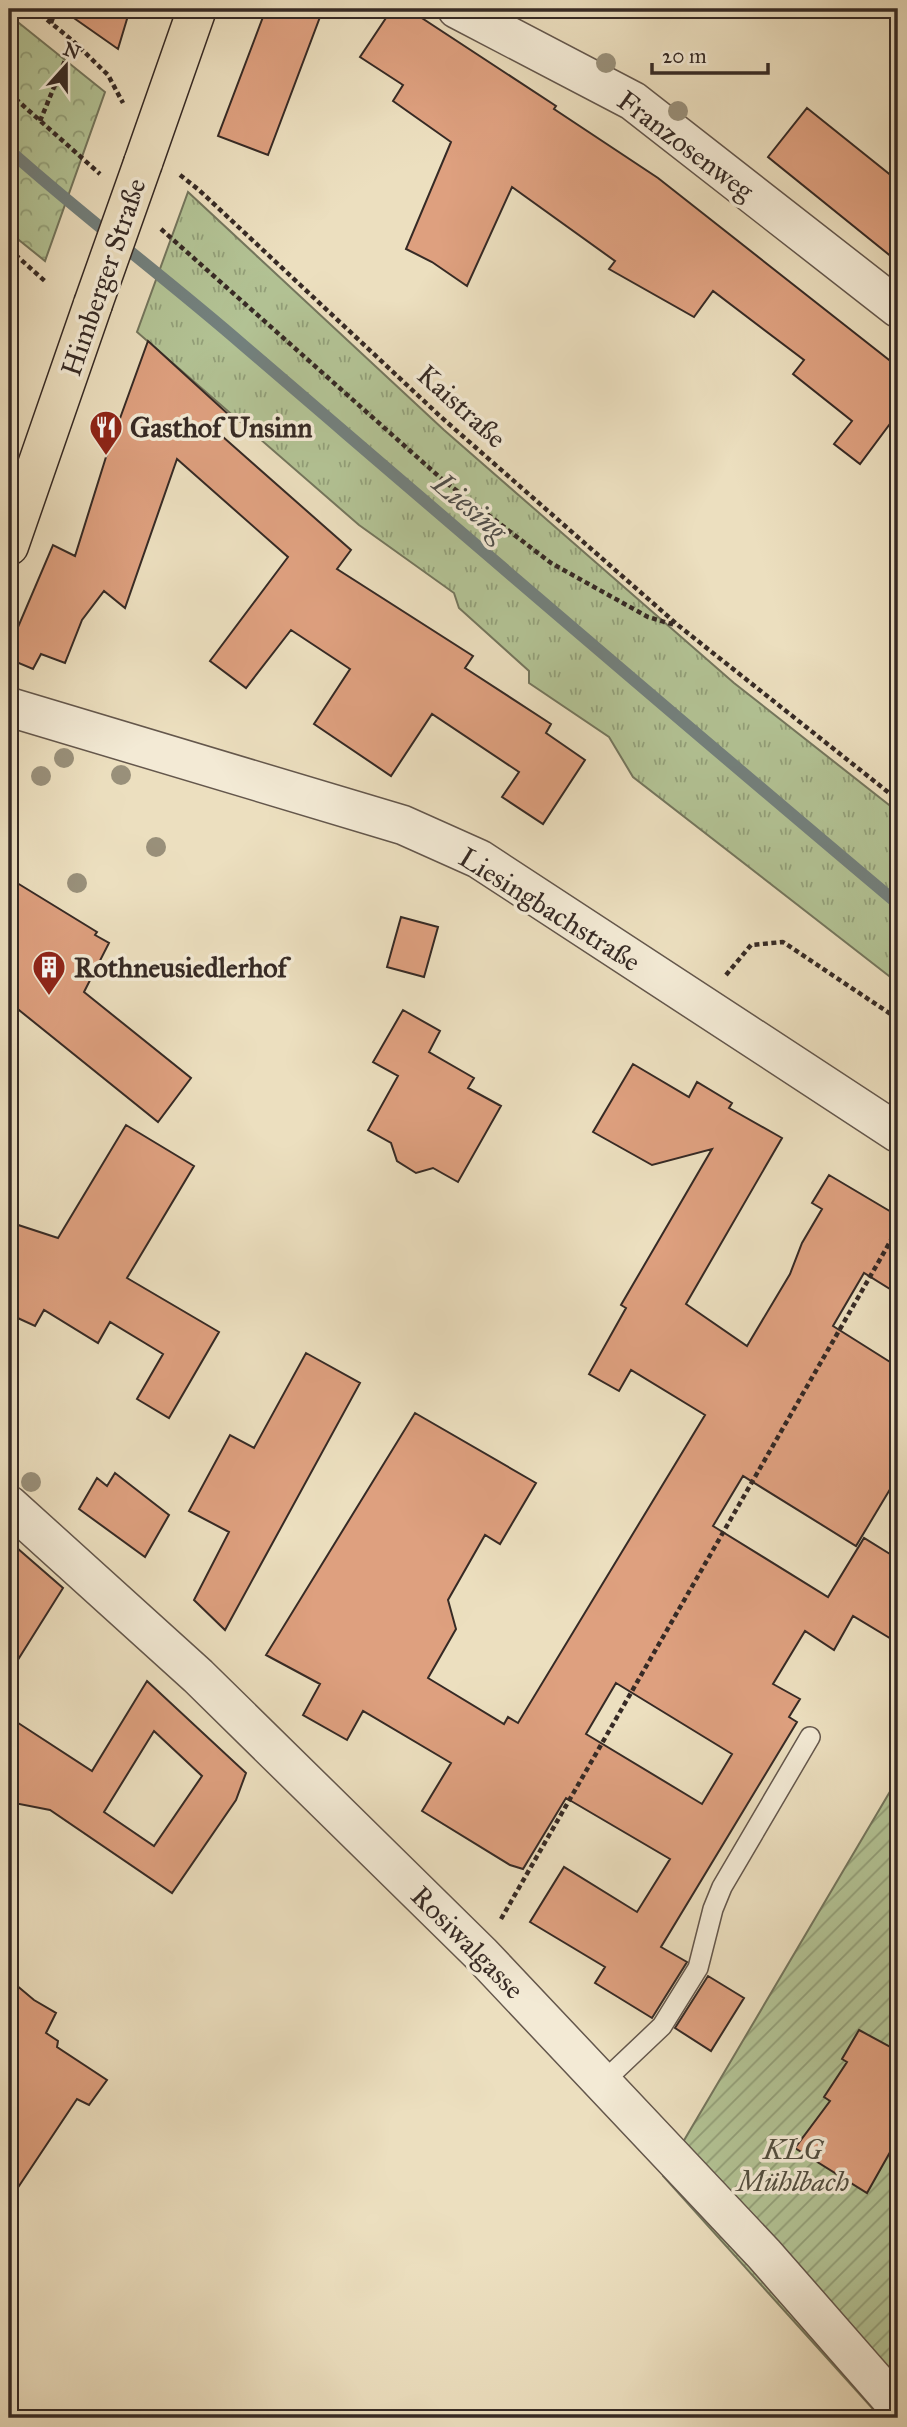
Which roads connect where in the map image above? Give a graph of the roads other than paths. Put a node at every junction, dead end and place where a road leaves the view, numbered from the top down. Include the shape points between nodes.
1 (197, 9) edge
2 (457, 9) edge
3 (898, 308) edge
4 (9, 546) edge
5 (9, 707) edge
6 (898, 1133) edge
7 (9, 1505) edge
8 (810, 1737) dead end
9 (603, 2082) junction
10 (898, 2407) edge

1 - 4 main road, Himberger Straße, bridge
2 - 3 street, Franzosenweg via 633,101
5 - 6 street, Liesingbachstraße via 403,825 479,859
7 - 9 street, Rosiwalgasse via 198,1676 481,1954
8 - 9 lane via 722,1887 698,1968 662,2026
9 - 10 street, Rosiwalgasse via 764,2254

